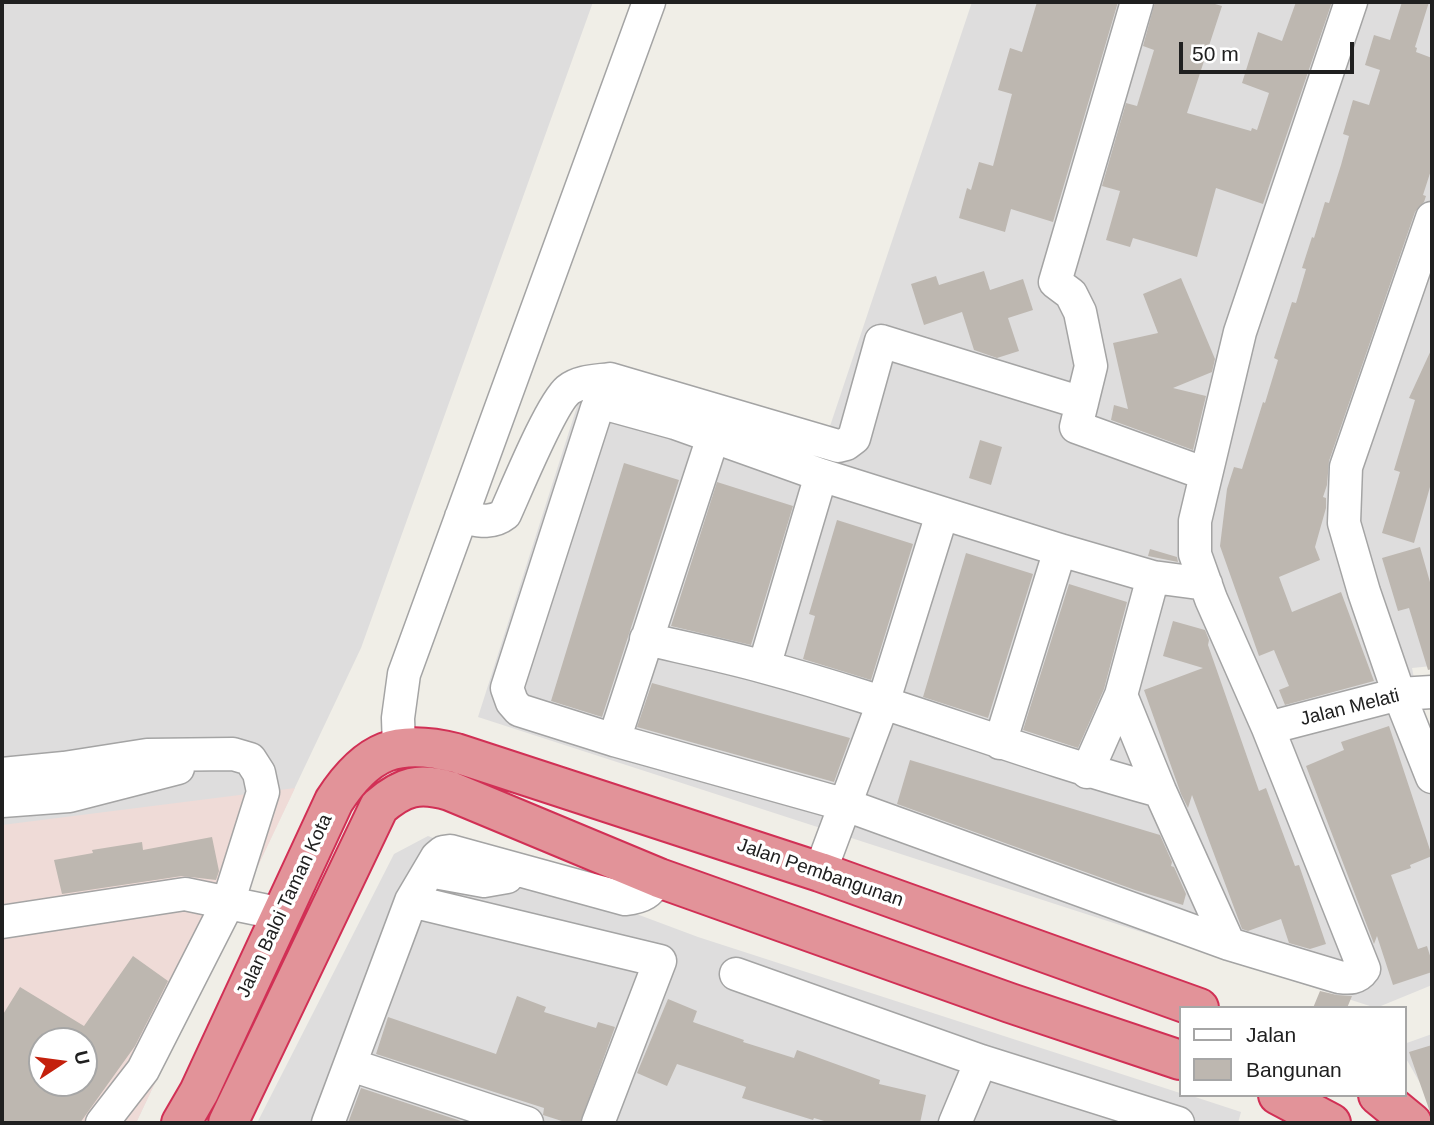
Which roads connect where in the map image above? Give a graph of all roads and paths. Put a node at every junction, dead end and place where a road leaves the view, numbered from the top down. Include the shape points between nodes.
1 (649, 2) edge
2 (1137, 2) edge
3 (1351, 2) edge
4 (1432, 218) edge
5 (1082, 403) junction
6 (713, 437) junction
7 (1206, 474) junction
8 (821, 475) junction
9 (942, 514) junction
10 (461, 517) junction
11 (1060, 550) junction
12 (1153, 577) junction
13 (1206, 584) junction
14 (646, 639) junction
15 (764, 667) junction
16 (1432, 692) edge
17 (1399, 694) junction
18 (1121, 695) junction
19 (883, 703) junction
20 (1268, 728) junction
21 (614, 740) junction
22 (1000, 743) junction
23 (399, 748) junction
24 (438, 748) joint
25 (233, 754) junction
26 (1087, 772) junction
27 (2, 774) edge
28 (1432, 777) edge
29 (1160, 791) junction
30 (2, 801) edge
31 (846, 805) junction
32 (820, 872) junction
33 (642, 882) junction
34 (411, 901) junction
35 (228, 903) junction
36 (282, 914) junction
37 (2, 922) edge
38 (1229, 944) junction
39 (1073, 962) junction
40 (736, 974) dead end
41 (1194, 1006) edge
42 (1053, 1017) junction
43 (1178, 1059) edge
44 (981, 1061) junction
45 (351, 1065) junction
46 (1282, 1097) edge
47 (1380, 1097) edge
48 (195, 1119) edge
49 (102, 1123) edge
50 (228, 1123) edge
51 (328, 1123) edge
52 (527, 1123) edge
53 (598, 1123) edge
54 (955, 1123) edge
55 (1178, 1123) edge
56 (1331, 1123) edge
57 (1412, 1123) edge

1 - 10 street
2 - 5 street via 1055,282 1071,294 1086,336 1091,366
3 - 7 street via 1240,332
4 - 17 street via 1346,467 1344,523
5 - 7 street via 1076,427
5 - 10 street via 881,341 854,438 838,446 610,379 583,383 567,391 554,409 505,514 485,522
6 - 8 street
6 - 14 street
6 - 21 street via 611,404 597,408 507,688 519,710
7 - 13 street via 1195,521 1195,554
8 - 9 street
8 - 15 street
9 - 11 street
9 - 19 street
10 - 23 street via 404,674
11 - 12 street
11 - 22 street
12 - 13 street
12 - 18 street
13 - 20 street
14 - 15 street
14 - 21 street
15 - 19 street
16 - 17 street, Jalan Melati
17 - 20 street, Jalan Melati
17 - 28 street
18 - 26 street
18 - 29 street
19 - 22 street
19 - 31 street
20 - 38 street via 1364,969 1350,979 1339,977
21 - 31 street
22 - 26 street
23 - 24 highway, Jalan Baloi Taman Kota
23 - 36 highway, Jalan Baloi Taman Kota via 372,759 350,777 334,801
24 - 32 highway, Jalan Pembangunan
25 - 27 street via 147,755
25 - 30 street via 69,796
25 - 35 street via 250,759 263,792
26 - 29 street
29 - 38 street
31 - 32 street
31 - 38 street
32 - 39 highway, Jalan Pembangunan
33 - 34 street via 528,870 450,851 437,858
33 - 42 highway
33 - 50 highway via 450,791 411,787 394,794 379,807
34 - 45 street
34 - 53 street via 660,961
35 - 36 street
35 - 37 street via 185,894
35 - 49 street via 143,1070
36 - 48 highway, Jalan Baloi Taman Kota
39 - 41 highway, Jalan Pembangunan
39 - 42 highway
40 - 44 street
42 - 43 highway
44 - 54 street
44 - 55 street
45 - 51 street
45 - 52 street
46 - 56 highway
47 - 57 highway

